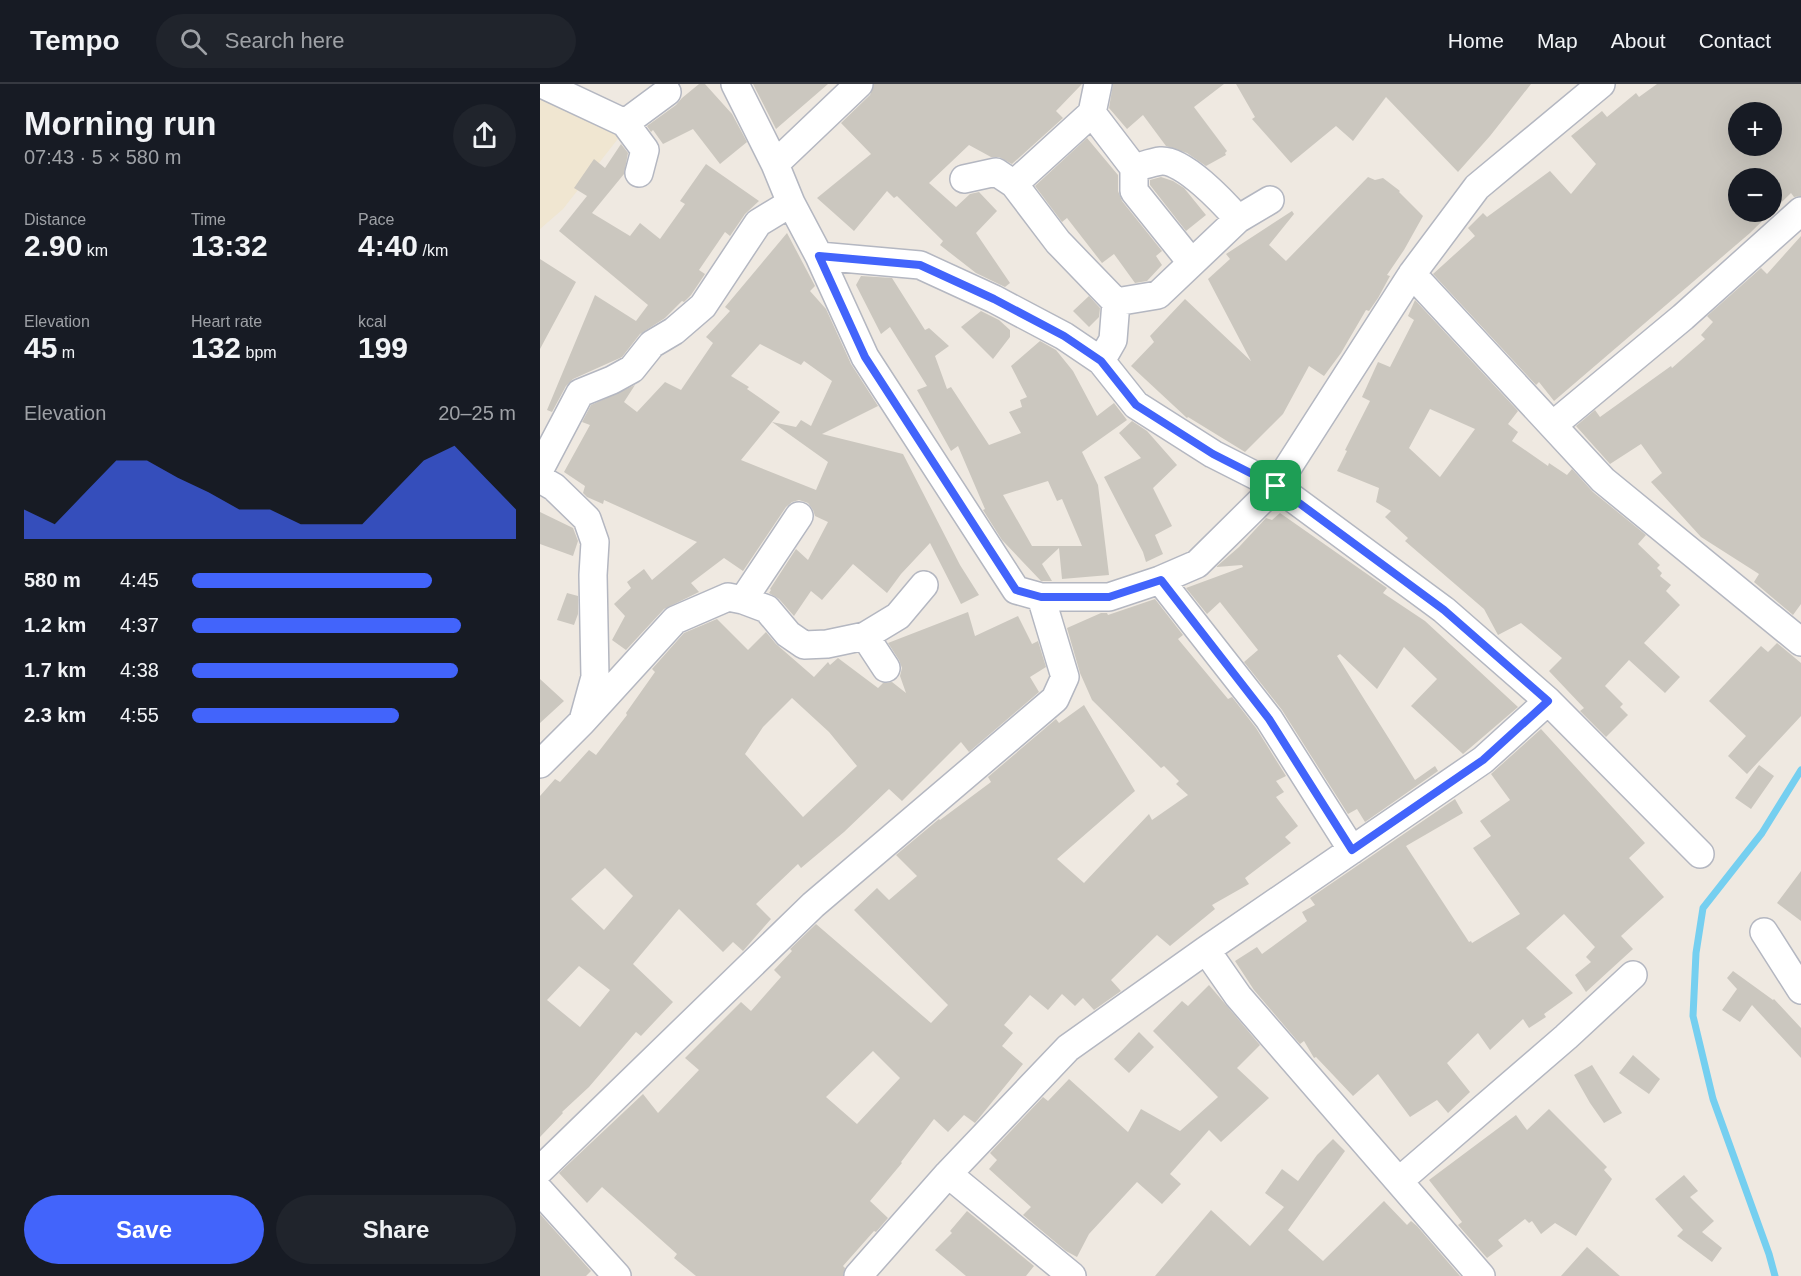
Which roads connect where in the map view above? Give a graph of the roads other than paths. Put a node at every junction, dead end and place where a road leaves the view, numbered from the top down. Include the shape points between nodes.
1 (542, 84) edge
2 (735, 84) edge
3 (859, 84) edge
4 (1098, 84) edge
5 (1601, 84) edge
6 (666, 92) dead end
7 (1092, 113) junction
8 (624, 123) junction
9 (775, 164) junction
10 (1134, 168) junction
11 (639, 173) dead end
12 (964, 179) dead end
13 (1014, 184) junction
14 (1270, 200) dead end
15 (791, 203) junction
16 (1801, 211) edge
17 (1238, 219) junction
18 (819, 256) junction
19 (1191, 262) junction
20 (1412, 274) junction
21 (1116, 302) junction
22 (1101, 361) junction
23 (1553, 425) junction
24 (540, 469) edge
25 (540, 480) edge
26 (1276, 486) junction
27 (799, 516) dead end
28 (1161, 580) junction
29 (924, 585) dead end
30 (1041, 597) junction
31 (743, 600) junction
32 (865, 636) junction
33 (1801, 642) edge
34 (886, 668) dead end
35 (1548, 701) junction
36 (582, 722) junction
37 (540, 764) edge
38 (1352, 850) junction
39 (1700, 854) dead end
40 (1764, 932) dead end
41 (1206, 950) junction
42 (1633, 975) dead end
43 (1801, 990) edge
44 (540, 1170) edge
45 (948, 1174) junction
46 (1400, 1181) junction
47 (540, 1191) edge
48 (617, 1276) edge
49 (858, 1276) edge
50 (1072, 1276) edge
51 (1481, 1276) edge

1 - 8 street
2 - 9 street
3 - 9 street
4 - 7 street
5 - 20 street via 1477,187
6 - 8 street
7 - 10 street
7 - 13 street
8 - 11 street via 645,150
9 - 15 street
10 - 17 street via 1163,160 1190,173
10 - 19 street via 1134,191
12 - 13 street via 996,172
13 - 21 street via 1058,242
14 - 17 street
15 - 18 street
15 - 24 street via 758,223 703,306 652,344 632,369 580,393
16 - 23 street via 1683,317
17 - 19 street
18 - 22 street via 920,265 1064,336
18 - 30 street via 865,357 1016,590
19 - 21 street via 1158,295
20 - 23 street
20 - 26 street
21 - 22 street via 1113,340
22 - 26 street via 1136,405 1213,454
23 - 33 street via 1604,480
25 - 36 street via 554,487 586,519 595,542 595,677
26 - 28 street via 1197,564
26 - 35 street via 1444,610
27 - 31 street
28 - 30 street via 1109,597
28 - 38 street via 1269,719
29 - 32 street via 898,616
30 - 44 street via 1065,677 1055,699 813,904
31 - 32 street via 767,609 788,634 804,645
31 - 36 street via 728,597 675,620
32 - 34 street
35 - 38 street via 1483,760
35 - 39 street
36 - 37 street
38 - 41 street
40 - 43 street
41 - 45 street via 1068,1048
41 - 46 street via 1238,996
42 - 46 street
45 - 49 street
45 - 50 street
46 - 51 street
47 - 48 street

